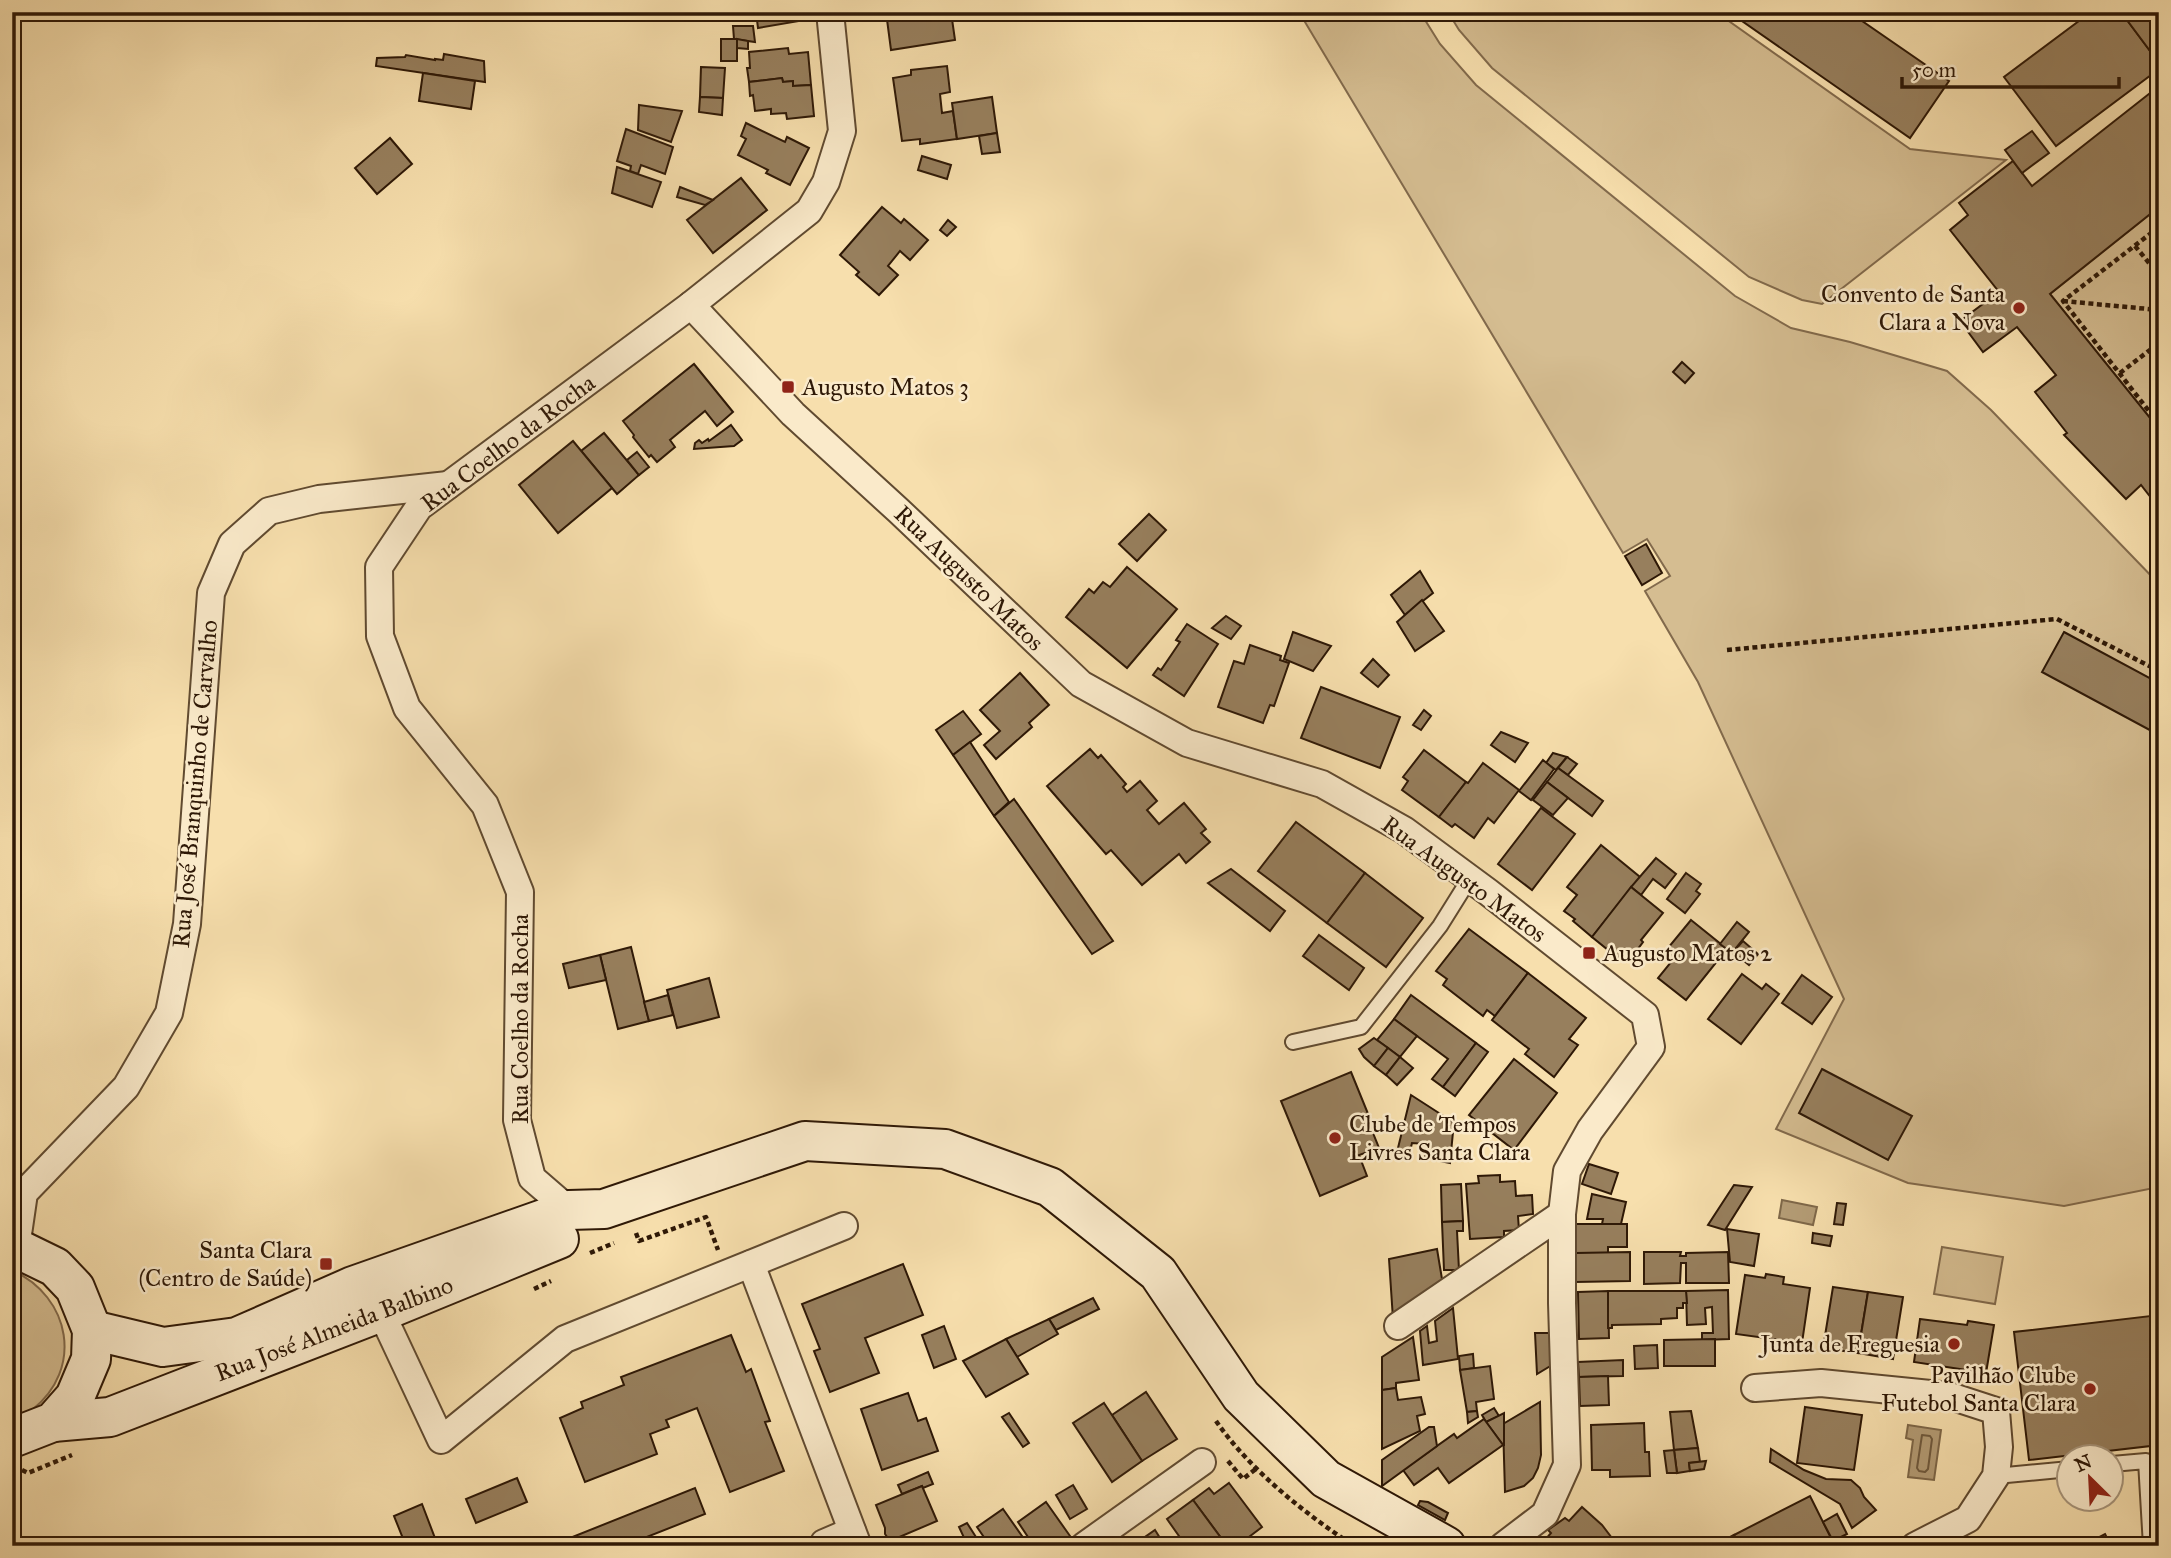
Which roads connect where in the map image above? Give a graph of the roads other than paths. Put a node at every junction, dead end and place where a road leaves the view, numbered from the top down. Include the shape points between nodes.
1 (830, 12) edge
2 (691, 306) junction
3 (450, 485) junction
4 (1470, 878) junction
5 (1293, 1042) dead end
6 (587, 1210) junction
7 (1562, 1214) junction
8 (844, 1226) dead end
9 (14, 1248) edge
10 (751, 1264) junction
11 (352, 1286) junction
12 (381, 1312) junction
13 (1398, 1326) dead end
14 (92, 1330) junction
15 (1755, 1388) dead end
16 (53, 1422) junction
17 (12, 1438) edge
18 (1214, 1460) road end
19 (2126, 1463) edge
20 (2056, 1470) edge
21 (1996, 1476) junction
22 (1406, 1534) edge
23 (855, 1538) edge
24 (823, 1546) edge
25 (1084, 1546) edge
26 (1446, 1546) edge
27 (1503, 1546) edge
28 (1915, 1546) edge
29 (2151, 1546) edge

1 - 2 street, Rua Coelho da Rocha via 842,131 826,182 809,211
2 - 3 street, Rua Coelho da Rocha
2 - 4 street, Rua Augusto Matos via 793,414 1081,684 1187,743 1322,784 1404,830
3 - 6 street, Rua Coelho da Rocha via 419,507 379,567 380,636 407,708 485,805 520,892 517,1120 532,1178
3 - 9 street, Rua José Branquinho de Carvalho via 319,499 269,511 232,544 211,593 187,924 169,1013 126,1087 24,1193
4 - 5 lane via 1440,926 1361,1027
4 - 7 street, Rua Augusto Matos via 1645,1015 1651,1047 1590,1130 1567,1171
6 - 11 street, Rua José Almeida Balbino
6 - 12 street, Rua José Almeida Balbino via 577,1231
6 - 22 street, Rua José Almeida Balbino via 805,1141 945,1149 1050,1187 1158,1273 1241,1396 1326,1479
7 - 13 street
7 - 27 street, Rua Augusto Matos via 1567,1465 1545,1514
8 - 10 street
9 - 14 street via 55,1267 75,1288
10 - 12 street via 565,1339 441,1440
10 - 23 street
11 - 12 street
11 - 14 street, Rua José Almeida Balbino via 237,1338 163,1347
12 - 16 street, Rua José Almeida Balbino via 110,1417
14 - 16 street via 91,1359 75,1397
15 - 21 street via 1821,1383 1950,1396 1996,1411
16 - 17 street
18 - 25 street
19 - 29 lane via 2146,1461
20 - 21 lane
21 - 28 street via 1968,1519
22 - 26 street, Rua José Almeida Balbino
23 - 24 street

